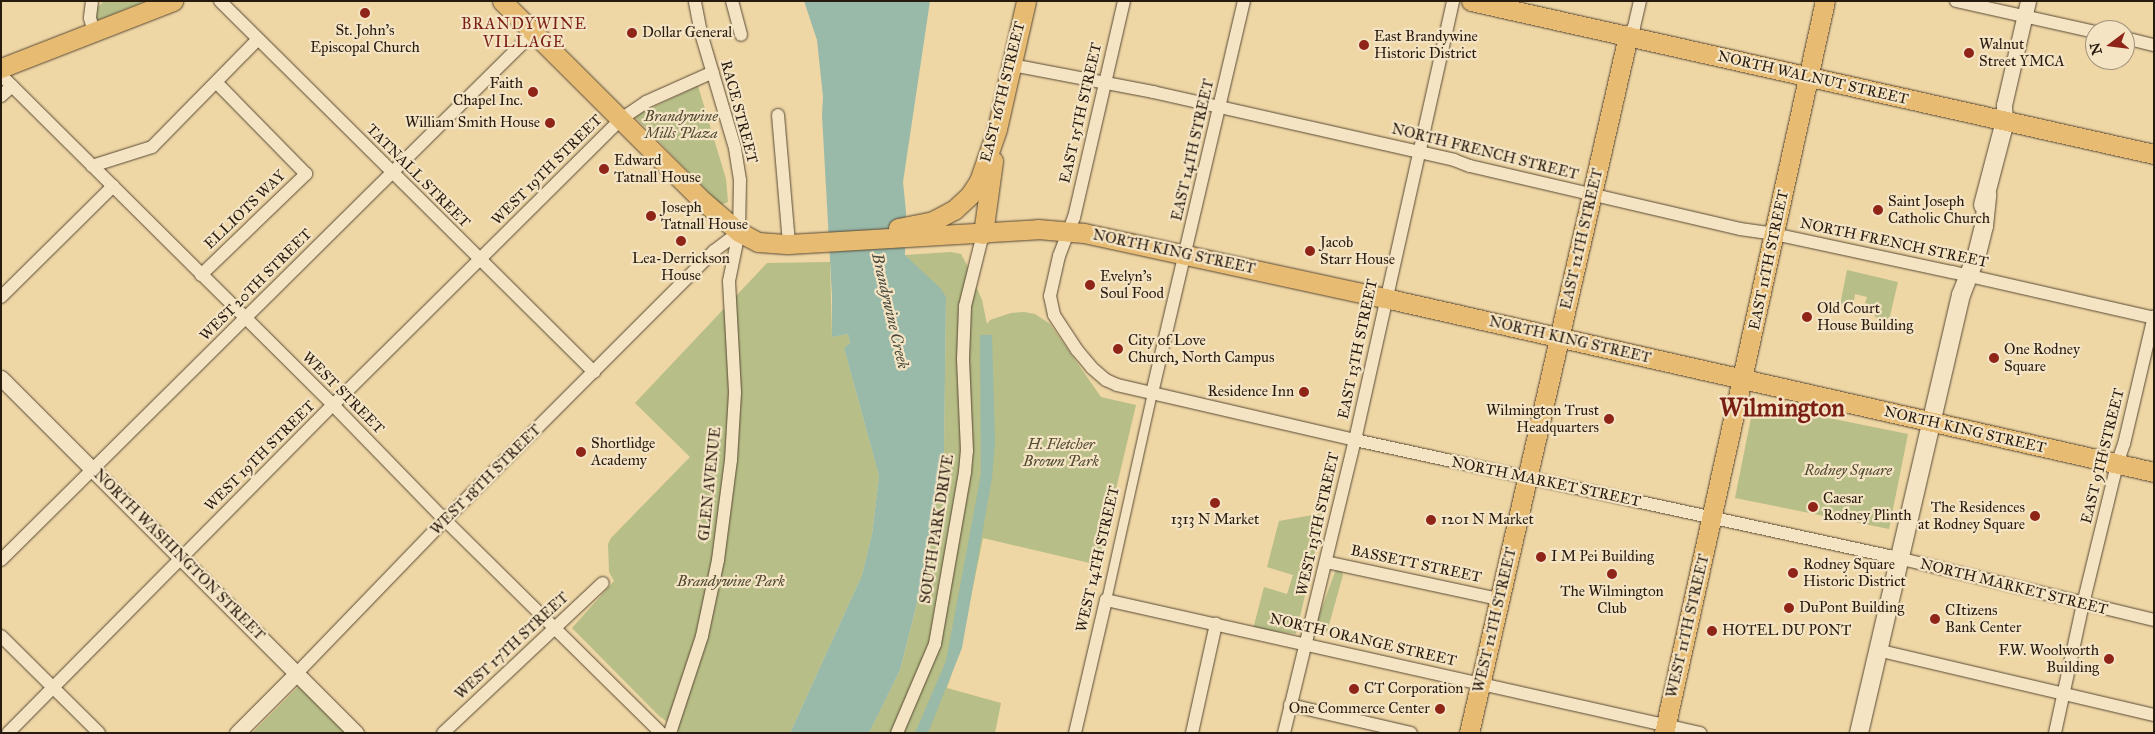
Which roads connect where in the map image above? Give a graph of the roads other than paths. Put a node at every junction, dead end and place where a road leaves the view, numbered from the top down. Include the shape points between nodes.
1 (92, 1) edge
2 (173, 1) edge
3 (220, 1) edge
4 (502, 1) edge
5 (695, 1) edge
6 (732, 1) edge
7 (1026, 1) edge
8 (1124, 1) edge
9 (1244, 1) edge
10 (1453, 1) edge
11 (1471, 1) edge
12 (1640, 1) edge
13 (1825, 1) edge
14 (1956, 1) edge
15 (2026, 9) edge
16 (2085, 29) edge
17 (94, 32) junction
18 (533, 33) junction
19 (740, 35) dead end
20 (1628, 36) junction
21 (258, 39) junction
22 (2135, 40) edge
23 (2154, 45) edge
24 (1012, 65) junction
25 (1, 68) edge
26 (713, 72) junction
27 (1, 75) edge
28 (1808, 76) junction
29 (217, 83) junction
30 (1104, 84) junction
31 (12, 86) junction
32 (1, 96) edge
33 (1219, 107) junction
34 (778, 115) dead end
35 (621, 119) junction
36 (2005, 121) junction
37 (997, 129) junction
38 (1419, 152) junction
39 (2154, 154) edge
40 (92, 166) junction
41 (391, 172) junction
42 (113, 186) junction
43 (1592, 194) junction
44 (921, 231) junction
45 (1068, 231) junction
46 (739, 232) junction
47 (983, 234) junction
48 (1774, 234) junction
49 (789, 244) junction
50 (1185, 254) junction
51 (479, 260) junction
52 (201, 275) junction
53 (1967, 275) junction
54 (1, 297) edge
55 (1385, 298) junction
56 (2154, 317) edge
57 (246, 319) junction
58 (1559, 338) junction
59 (594, 372) junction
60 (1, 378) edge
61 (1743, 379) junction
62 (1152, 393) junction
63 (333, 405) junction
64 (1930, 422) junction
65 (1355, 440) junction
66 (2117, 464) junction
67 (92, 468) junction
68 (2154, 472) edge
69 (1527, 478) junction
70 (1712, 518) junction
71 (445, 520) junction
72 (182, 558) junction
73 (1898, 558) junction
74 (1, 560) edge
75 (1326, 562) junction
76 (603, 582) dead end
77 (1499, 598) junction
78 (1106, 600) junction
79 (2083, 604) junction
80 (2154, 620) edge
81 (1216, 624) junction
82 (554, 627) junction
83 (1, 636) edge
84 (1305, 644) junction
85 (1878, 650) junction
86 (296, 673) junction
87 (1480, 683) junction
88 (54, 687) junction
89 (2062, 695) junction
90 (1290, 705) junction
91 (2154, 716) edge
92 (1665, 729) edge
93 (8, 733) edge
94 (99, 733) edge
95 (237, 733) edge
96 (356, 733) edge
97 (443, 733) edge
98 (661, 733) edge
99 (670, 733) edge
100 (897, 733) edge
101 (1075, 733) edge
102 (1192, 733) edge
103 (1284, 733) edge
104 (1411, 733) edge
105 (1469, 733) edge
106 (1700, 733) edge
107 (1859, 733) edge
108 (2055, 733) edge

1 - 17 street via 90,18
2 - 17 main road
3 - 21 street, TATNALL STREET
4 - 18 main road
5 - 26 street, RACE STREET via 698,24
6 - 19 street
7 - 24 main road, EAST 16TH STREET
8 - 30 street, EAST 15TH STREET
9 - 33 street, EAST 14TH STREET
10 - 38 street, EAST 13TH STREET
11 - 20 main road, NORTH WALNUT STREET
12 - 20 street, EAST 12TH STREET via 1634,27
13 - 28 main road, EAST 11TH STREET
14 - 15 street
15 - 16 street
15 - 36 street via 2004,105
17 - 25 main road
18 - 35 main road
18 - 41 street, WEST 20TH STREET
20 - 28 main road, NORTH WALNUT STREET
20 - 43 main road, EAST 12TH STREET
21 - 29 street
21 - 41 street, TATNALL STREET
22 - 23 street
24 - 30 street, NORTH FRENCH STREET
24 - 37 main road, EAST 16TH STREET
26 - 35 street, WEST 19TH STREET via 646,102
26 - 46 street, RACE STREET via 735,148 740,180
27 - 31 street, WEST STREET
28 - 36 main road, NORTH WALNUT STREET
28 - 48 main road, EAST 11TH STREET
29 - 40 street via 152,147
29 - 52 street, ELLIOTS WAY via 306,174
30 - 33 street, NORTH FRENCH STREET
30 - 45 street, EAST 15TH STREET
31 - 32 street
31 - 40 street, WEST STREET
33 - 38 street, NORTH FRENCH STREET
33 - 50 street, EAST 14TH STREET
34 - 49 street
35 - 46 main road via 704,202
35 - 51 street, WEST 19TH STREET
36 - 39 main road, NORTH WALNUT STREET
36 - 53 main road via 1987,195 1967,254
37 - 44 main road, EAST 16TH STREET via 984,170 970,195 954,210
37 - 47 main road
38 - 43 street, NORTH FRENCH STREET
38 - 55 street, EAST 13TH STREET
40 - 42 street, WEST STREET
41 - 51 street, TATNALL STREET
41 - 57 street, WEST 20TH STREET
42 - 52 street, WEST STREET
42 - 54 street
43 - 48 street, NORTH FRENCH STREET via 1740,230
43 - 58 main road, EAST 12TH STREET
44 - 47 main road
44 - 49 main road
45 - 47 main road, NORTH KING STREET via 1038,229
45 - 50 main road, NORTH KING STREET
45 - 62 street, NORTH MARKET STREET via 1050,296 1054,315 1098,375 1117,385
46 - 49 main road via 758,242
46 - 59 street, WEST 18TH STREET via 714,251
46 - 99 street, GLEN AVENUE via 729,281 735,392 723,530 702,636
47 - 100 street, SOUTH PARK DRIVE via 965,306 965,472 935,644
48 - 53 street, NORTH FRENCH STREET
48 - 61 main road, EAST 11TH STREET
50 - 55 main road, NORTH KING STREET
50 - 62 street, EAST 14TH STREET
51 - 59 street, TATNALL STREET
51 - 63 street, WEST 19TH STREET
52 - 57 street, WEST STREET
53 - 56 street, NORTH FRENCH STREET
53 - 64 main road
55 - 58 main road, NORTH KING STREET
55 - 65 street, EAST 13TH STREET
56 - 66 street, EAST 9TH STREET
57 - 63 street, WEST STREET
57 - 67 street, WEST 20TH STREET
58 - 61 main road, NORTH KING STREET
58 - 69 main road, EAST 12TH STREET
59 - 71 street, WEST 18TH STREET
60 - 67 street, NORTH WASHINGTON STREET
61 - 64 main road, NORTH KING STREET
61 - 70 main road, EAST 11TH STREET
62 - 65 street, NORTH MARKET STREET
62 - 78 street, WEST 14TH STREET
63 - 71 street, WEST STREET
63 - 72 street, WEST 19TH STREET
64 - 66 main road, NORTH KING STREET
64 - 73 main road
65 - 69 street, NORTH MARKET STREET
65 - 75 street, WEST 13TH STREET
66 - 68 main road, NORTH KING STREET
66 - 79 street, EAST 9TH STREET
67 - 72 street, NORTH WASHINGTON STREET
67 - 74 street, WEST 20TH STREET
69 - 70 street, NORTH MARKET STREET
69 - 77 main road, WEST 12TH STREET
70 - 73 street, NORTH MARKET STREET
70 - 92 main road, WEST 11TH STREET
71 - 82 street, WEST STREET
71 - 86 street, WEST 18TH STREET
72 - 86 street, NORTH WASHINGTON STREET
72 - 88 street, WEST 19TH STREET
73 - 79 street, NORTH MARKET STREET
73 - 85 main road
75 - 77 street, BASSETT STREET
75 - 84 street, WEST 13TH STREET
76 - 82 street, WEST 17TH STREET
77 - 87 main road, WEST 12TH STREET
78 - 81 street, NORTH ORANGE STREET
78 - 101 street, WEST 14TH STREET
79 - 80 street, NORTH MARKET STREET
79 - 89 street, EAST 9TH STREET
81 - 84 street, NORTH ORANGE STREET
81 - 102 street
82 - 97 street, WEST 17TH STREET
82 - 98 street, WEST STREET
83 - 88 street
84 - 87 street, NORTH ORANGE STREET
84 - 90 street, WEST 13TH STREET
85 - 89 street
85 - 107 main road
86 - 95 street, WEST 18TH STREET
86 - 96 street, NORTH WASHINGTON STREET
87 - 92 street, NORTH ORANGE STREET
87 - 105 main road, WEST 12TH STREET
88 - 93 street, WEST 19TH STREET
88 - 94 street
89 - 91 street
89 - 108 street, EAST 9TH STREET
90 - 103 street, WEST 13TH STREET
90 - 104 street
92 - 106 street, NORTH ORANGE STREET

